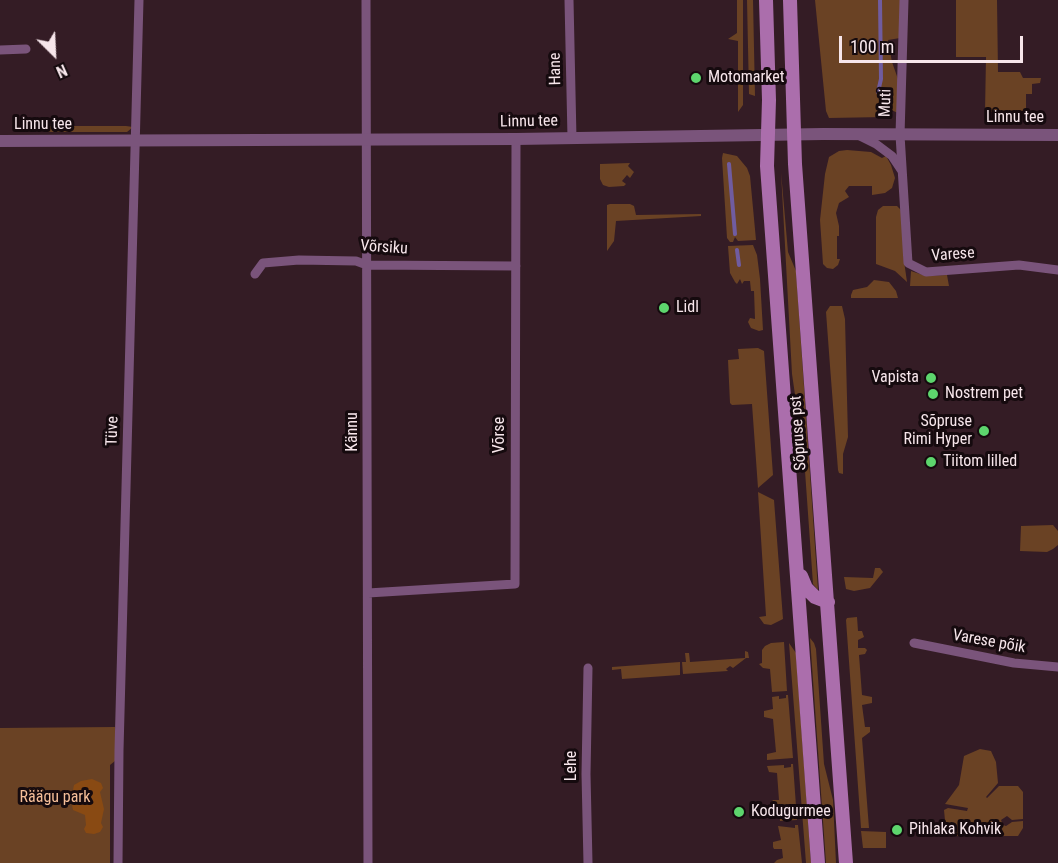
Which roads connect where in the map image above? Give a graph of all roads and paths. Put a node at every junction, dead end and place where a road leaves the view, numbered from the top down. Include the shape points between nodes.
1 (139, 0) edge
2 (366, 0) edge
3 (569, 0) edge
4 (765, 0) edge
5 (790, 0) edge
6 (904, 0) edge
7 (26, 49) dead end
8 (0, 50) edge
9 (856, 134) junction
10 (767, 135) junction
11 (794, 135) junction
12 (900, 135) junction
13 (1058, 135) edge
14 (572, 138) junction
15 (366, 139) junction
16 (516, 139) junction
17 (0, 141) edge
18 (135, 141) junction
19 (902, 171) junction
20 (367, 265) junction
21 (516, 266) junction
22 (1058, 270) edge
23 (255, 274) dead end
24 (798, 568) junction
25 (368, 593) junction
26 (828, 602) junction
27 (914, 643) dead end
28 (1058, 667) edge
29 (588, 668) dead end
30 (118, 863) edge
31 (368, 863) edge
32 (588, 863) edge
33 (818, 863) edge
34 (846, 863) edge

1 - 18 street, Tüve
2 - 15 street, Kännu
3 - 14 street, Hane
4 - 10 main road, Sõpruse pst
5 - 11 main road, Sõpruse pst
6 - 12 street, Muti
7 - 8 street
9 - 11 street, Linnu tee
9 - 12 street, Linnu tee
9 - 19 street via 892,156
10 - 11 street, Linnu tee
10 - 14 street, Linnu tee
10 - 24 main road, Sõpruse pst
11 - 26 main road, Sõpruse pst
12 - 13 street, Linnu tee
12 - 19 street, Varese
14 - 16 street, Linnu tee
15 - 16 street, Linnu tee
15 - 18 street, Linnu tee
15 - 20 street, Kännu
16 - 21 street, Võrse
17 - 18 street, Linnu tee
18 - 30 street, Tüve
19 - 22 street, Varese via 908,263 926,272 1019,265
20 - 21 street, Võrsiku
20 - 23 street, Võrsiku via 356,261 270,261 263,263
20 - 25 street, Kännu
21 - 25 street, Võrse via 515,584
24 - 26 main road via 806,588
24 - 33 main road, Sõpruse pst
25 - 31 street, Kännu
26 - 34 main road, Sõpruse pst
27 - 28 street, Varese põik via 1014,663
29 - 32 street, Lehe

